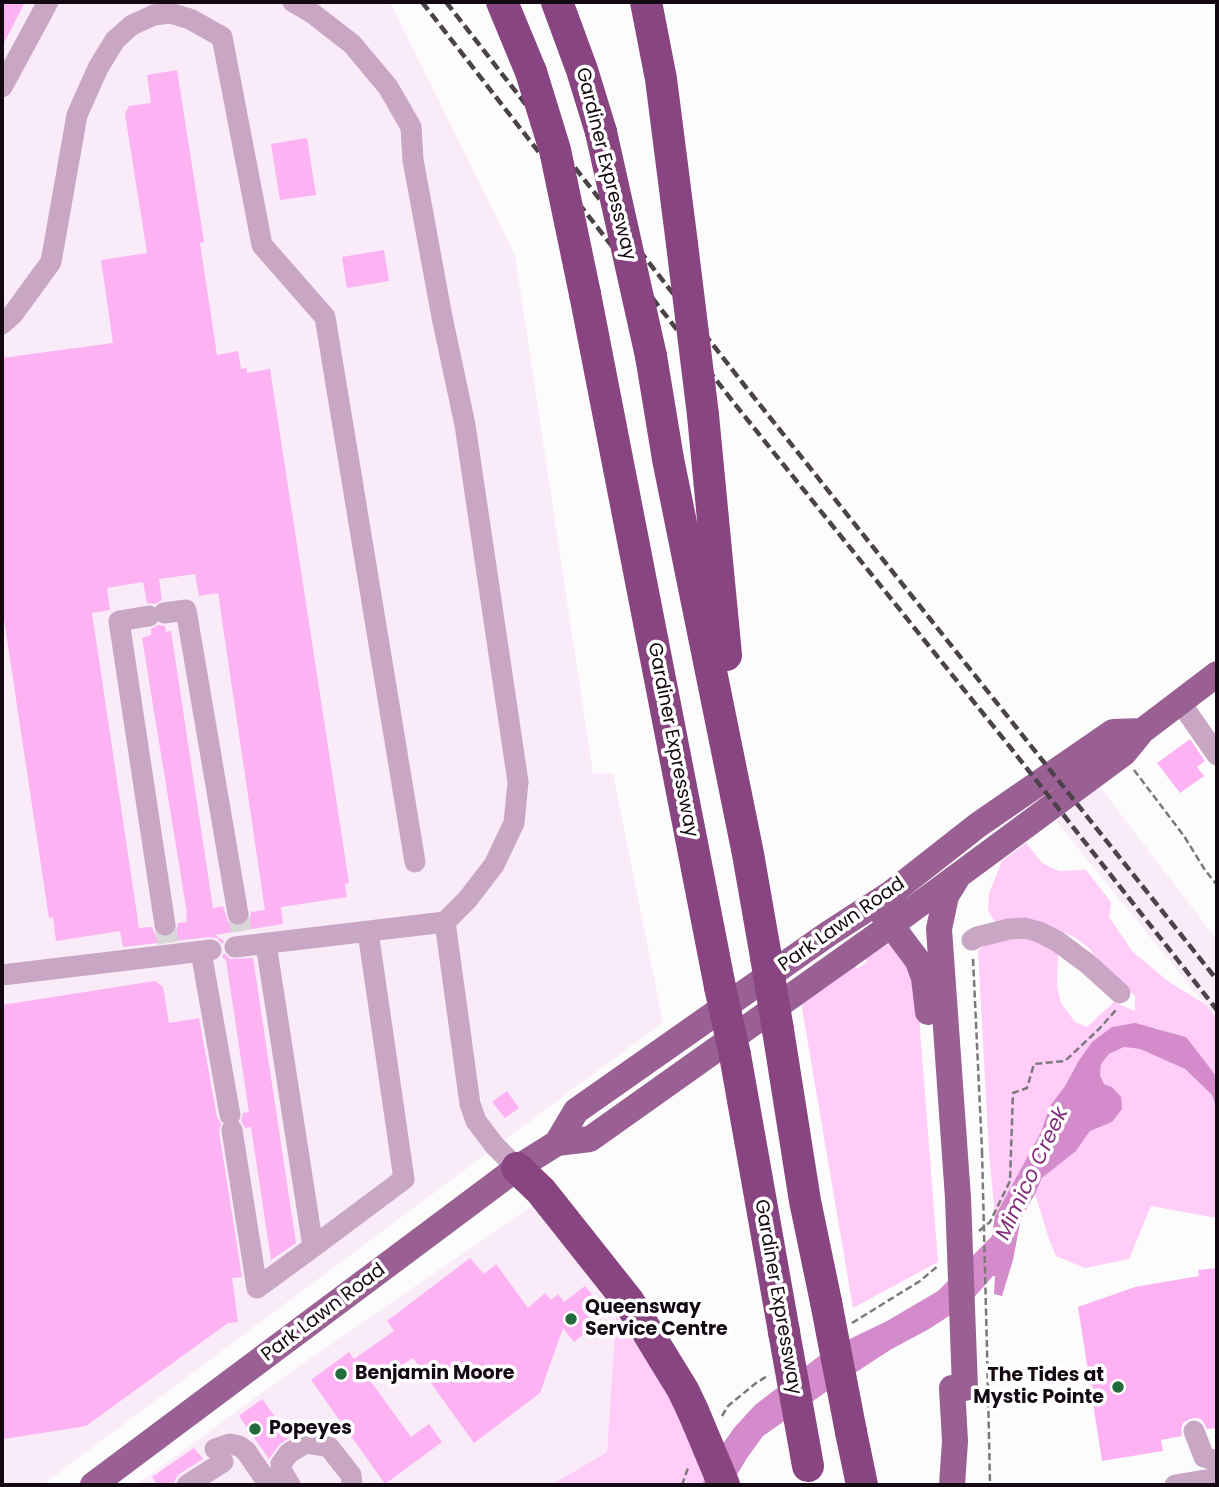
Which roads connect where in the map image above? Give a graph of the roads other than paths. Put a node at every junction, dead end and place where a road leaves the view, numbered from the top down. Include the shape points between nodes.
1 (48, 2) edge
2 (293, 2) edge
3 (502, 2) edge
4 (557, 2) edge
5 (646, 2) edge
6 (194, 10) edge
7 (2, 87) edge
8 (2, 324) edge
9 (1217, 674) edge
10 (1180, 702) junction
11 (1142, 731) junction
12 (1217, 755) edge
13 (748, 854) junction
14 (415, 862) dead end
15 (958, 875) junction
16 (890, 909) junction
17 (445, 922) junction
18 (368, 932) junction
19 (972, 940) road end
20 (167, 941) junction
21 (266, 944) junction
22 (2, 975) edge
23 (1120, 993) road end
24 (943, 995) junction
25 (517, 1168) junction
26 (950, 1204) junction
27 (313, 1247) junction
28 (1194, 1431) dead end
29 (1217, 1461) edge
30 (810, 1476) edge
31 (1217, 1478) edge
32 (93, 1485) edge
33 (187, 1485) edge
34 (269, 1485) edge
35 (290, 1485) edge
36 (352, 1485) edge
37 (724, 1485) edge
38 (862, 1485) edge
39 (970, 1485) edge
40 (1175, 1485) edge

1 - 7 street
2 - 17 street via 352,44 388,87 411,127 415,173 465,425 518,782 514,823 494,865
3 - 30 highway, Gardiner Expressway, bridge via 531,72 555,150 735,1055
4 - 13 highway, Gardiner Expressway, bridge via 601,132 651,356
5 - 13 highway, bridge via 661,79 703,415
6 - 8 street via 154,15 115,40 77,115 51,262
6 - 14 street via 222,37 262,246 325,317
9 - 10 main road, Park Lawn Road
10 - 11 main road, Park Lawn Road
10 - 12 street
11 - 15 main road, Park Lawn Road via 1124,753
11 - 16 main road, Park Lawn Road via 1113,732 978,825
13 - 38 highway, Gardiner Expressway, bridge via 805,1201
15 - 16 main road, Park Lawn Road
15 - 24 main road via 946,896 939,929
16 - 24 main road via 924,940
16 - 25 main road, Park Lawn Road via 590,1139 557,1143
16 - 26 main road via 924,978
17 - 18 street
17 - 25 street via 470,1104 476,1121
18 - 21 street
18 - 27 street via 404,1180
19 - 23 street via 1009,929 1039,933 1057,941
20 - 21 street via 120,621 186,610 239,935
20 - 22 street
20 - 27 street via 206,951 257,1288
21 - 27 street
24 - 26 main road
25 - 32 main road, Park Lawn Road
25 - 37 highway, bridge via 541,1191 629,1302 683,1390
26 - 39 main road, bridge via 968,1389
28 - 29 street via 1204,1457
31 - 40 street
33 - 34 street via 230,1444 246,1451
35 - 36 street via 281,1464 306,1443 329,1447 351,1475

